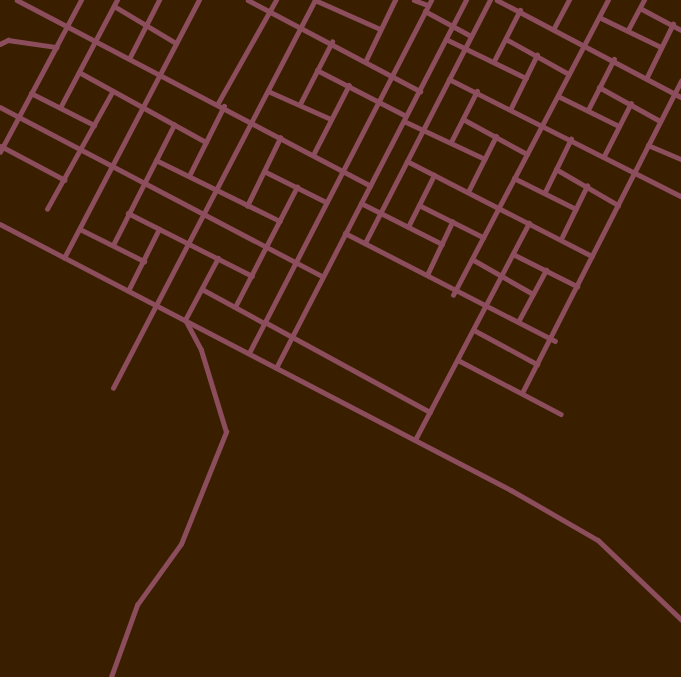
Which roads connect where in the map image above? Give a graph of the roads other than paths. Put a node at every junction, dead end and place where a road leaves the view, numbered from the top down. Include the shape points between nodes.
1 (17, 0) edge
2 (81, 0) edge
3 (117, 0) edge
4 (159, 0) edge
5 (199, 0) edge
6 (248, 0) edge
7 (276, 0) edge
8 (315, 0) edge
9 (395, 0) edge
10 (414, 0) edge
11 (466, 0) edge
12 (490, 0) edge
13 (497, 0) edge
14 (569, 0) edge
15 (608, 0) edge
16 (644, 0) edge
17 (429, 3) edge
18 (114, 6) junction
19 (640, 8) junction
20 (520, 10) junction
21 (271, 11) junction
22 (425, 11) junction
23 (599, 17) junction
24 (147, 24) junction
25 (673, 24) junction
26 (453, 26) junction
27 (67, 27) junction
28 (554, 28) junction
29 (301, 29) junction
30 (380, 29) junction
31 (628, 30) junction
32 (681, 30) edge
33 (471, 36) junction
34 (96, 39) junction
35 (446, 39) junction
36 (506, 39) junction
37 (332, 42) junction
38 (176, 43) junction
39 (0, 44) edge
40 (584, 46) junction
41 (56, 47) junction
42 (662, 47) junction
43 (465, 49) junction
44 (537, 55) junction
45 (130, 57) junction
46 (614, 59) junction
47 (366, 60) junction
48 (494, 61) junction
49 (317, 70) junction
50 (79, 72) junction
51 (569, 74) junction
52 (159, 75) junction
53 (393, 76) junction
54 (647, 77) junction
55 (526, 78) junction
56 (449, 79) junction
57 (681, 81) edge
58 (348, 85) junction
59 (599, 87) junction
60 (268, 91) junction
61 (420, 91) junction
62 (477, 91) junction
63 (112, 92) junction
64 (31, 93) junction
65 (674, 94) junction
66 (558, 96) junction
67 (681, 97) edge
68 (378, 102) junction
69 (218, 103) junction
70 (631, 103) junction
71 (300, 104) junction
72 (224, 105) junction
73 (62, 106) junction
74 (0, 107) edge
75 (142, 108) junction
76 (512, 108) junction
77 (588, 110) junction
78 (18, 117) junction
79 (405, 118) junction
80 (331, 119) junction
81 (463, 119) junction
82 (660, 121) junction
83 (252, 123) junction
84 (94, 125) junction
85 (174, 125) junction
86 (542, 126) junction
87 (619, 126) junction
88 (423, 131) junction
89 (496, 136) junction
90 (280, 138) junction
91 (571, 139) junction
92 (206, 142) junction
93 (451, 142) junction
94 (648, 145) junction
95 (1, 148) edge
96 (81, 151) junction
97 (314, 153) junction
98 (527, 154) junction
99 (604, 156) junction
100 (485, 159) junction
101 (681, 159) edge
102 (156, 160) junction
103 (407, 161) junction
104 (111, 167) junction
105 (556, 169) junction
106 (264, 171) junction
107 (343, 171) junction
108 (634, 174) junction
109 (434, 175) junction
110 (189, 176) junction
111 (514, 178) junction
112 (64, 180) junction
113 (143, 184) junction
114 (370, 185) junction
115 (587, 186) junction
116 (297, 187) junction
117 (217, 190) junction
118 (469, 190) junction
119 (545, 192) junction
120 (681, 196) edge
121 (326, 202) junction
122 (361, 203) junction
123 (419, 205) junction
124 (618, 205) junction
125 (247, 206) junction
126 (499, 208) junction
127 (47, 209) dead end
128 (576, 209) junction
129 (128, 213) junction
130 (380, 213) junction
131 (203, 216) junction
132 (280, 221) junction
133 (452, 222) junction
134 (529, 223) junction
135 (0, 224) edge
136 (408, 227) junction
137 (80, 229) junction
138 (159, 229) junction
139 (345, 233) junction
140 (483, 237) junction
141 (562, 237) junction
142 (365, 243) junction
143 (442, 243) junction
144 (189, 244) junction
145 (112, 245) junction
146 (266, 248) junction
147 (513, 254) junction
148 (592, 256) junction
149 (64, 258) junction
150 (218, 258) junction
151 (472, 259) junction
152 (144, 261) junction
153 (296, 262) junction
154 (546, 270) junction
155 (427, 275) junction
156 (252, 276) junction
157 (322, 276) junction
158 (502, 276) junction
159 (577, 286) junction
160 (202, 289) junction
161 (128, 291) junction
162 (455, 292) junction
163 (533, 294) junction
164 (157, 306) junction
165 (487, 306) junction
166 (235, 307) junction
167 (186, 321) junction
168 (264, 322) junction
169 (518, 322) junction
170 (474, 330) junction
171 (292, 337) junction
172 (553, 340) junction
173 (249, 353) junction
174 (458, 360) junction
175 (537, 364) junction
176 (276, 368) junction
177 (113, 388) dead end
178 (522, 393) junction
179 (430, 412) junction
180 (561, 414) dead end
181 (415, 440) junction
182 (681, 618) edge
183 (111, 677) edge

1 - 27 street
2 - 27 street
3 - 18 street
4 - 24 street
5 - 38 street
6 - 21 street
7 - 21 street
8 - 29 street
8 - 30 street
9 - 30 street
10 - 17 street
11 - 26 street
12 - 33 street
13 - 20 street
14 - 28 street
15 - 23 street
16 - 19 street
17 - 22 street
18 - 24 street
18 - 34 street
19 - 25 street
19 - 31 street
20 - 28 street
20 - 36 street
21 - 29 street
21 - 69 street
22 - 26 street
22 - 53 street
23 - 31 street
23 - 40 street
24 - 38 street
24 - 45 street
25 - 32 street
25 - 42 street
26 - 33 street
26 - 35 street
27 - 34 street
27 - 41 street
28 - 40 street
29 - 37 street
29 - 60 street
30 - 47 street
31 - 42 street
33 - 43 street
34 - 45 street
34 - 50 street
35 - 43 street
35 - 61 street
36 - 44 street
36 - 48 street
37 - 47 street
37 - 49 street
38 - 52 street
39 - 41 street via 8,40
40 - 46 street
40 - 51 street
41 - 64 street
42 - 54 street
43 - 48 street
43 - 56 street
44 - 51 street
44 - 55 street
45 - 52 street
46 - 54 street
46 - 59 street
47 - 53 street
48 - 55 street
49 - 58 street
49 - 71 street
50 - 63 street
50 - 73 street
51 - 66 street
52 - 69 street
52 - 75 street
53 - 61 street
53 - 68 street
54 - 65 street
55 - 76 street
56 - 62 street
56 - 88 street
57 - 65 street
58 - 68 street
58 - 80 street
59 - 70 street
59 - 77 street
60 - 71 street
60 - 83 street
61 - 79 street
62 - 76 street
62 - 81 street
63 - 75 street
63 - 84 street
64 - 73 street
64 - 78 street
65 - 67 street
65 - 82 street
66 - 77 street
66 - 86 street
68 - 79 street
68 - 107 street
69 - 72 street
70 - 82 street
70 - 87 street
71 - 80 street
72 - 83 street
72 - 92 street
73 - 84 street
74 - 78 street
75 - 85 street
75 - 104 street
76 - 86 street
77 - 87 street
78 - 95 street
78 - 96 street
79 - 88 street
79 - 114 street
80 - 97 street
81 - 89 street
81 - 93 street
82 - 94 street
83 - 90 street
83 - 117 street
84 - 96 street
85 - 92 street
85 - 102 street
86 - 91 street
86 - 98 street
87 - 99 street
88 - 93 street
88 - 103 street
89 - 98 street
89 - 100 street
90 - 97 street
90 - 106 street
91 - 99 street
91 - 105 street
92 - 110 street
93 - 100 street
94 - 101 street
94 - 108 street
95 - 112 street
96 - 104 street
96 - 112 street
97 - 107 street
98 - 111 street
99 - 108 street
100 - 118 street
102 - 110 street
102 - 113 street
103 - 109 street
103 - 130 street
104 - 113 street
104 - 137 street
105 - 115 street
105 - 119 street
106 - 116 street
106 - 125 street
107 - 114 street
107 - 121 street
108 - 120 street
108 - 124 street
109 - 118 street
109 - 123 street
110 - 117 street
111 - 119 street
111 - 126 street
112 - 127 street
113 - 129 street
113 - 131 street
114 - 122 street
115 - 124 street
115 - 128 street
116 - 121 street
116 - 132 street
117 - 125 street
117 - 131 street
118 - 126 street
119 - 128 street
121 - 153 street
122 - 130 street
122 - 139 street
123 - 133 street
123 - 136 street
124 - 148 street
125 - 132 street
126 - 134 street
126 - 140 street
128 - 141 street
129 - 138 street
129 - 145 street
130 - 136 street
130 - 142 street
131 - 144 street
131 - 146 street
132 - 146 street
133 - 140 street
133 - 143 street
134 - 141 street
134 - 147 street
135 - 149 street
136 - 143 street
137 - 145 street
137 - 149 street
138 - 144 street
138 - 152 street
139 - 142 street
139 - 157 street
140 - 151 street
141 - 148 street
142 - 155 street
143 - 155 street
144 - 150 street
144 - 164 street
145 - 152 street
146 - 153 street
146 - 156 street
147 - 154 street
147 - 158 street
148 - 159 street
149 - 161 street
150 - 156 street
150 - 160 street
151 - 158 street
151 - 162 street
152 - 161 street
153 - 157 street
153 - 168 street
154 - 159 street
154 - 163 street
155 - 162 street
156 - 166 street
157 - 171 street
158 - 163 street
158 - 165 street
159 - 172 street
160 - 166 street
160 - 167 street
161 - 164 street
162 - 165 street
163 - 169 street
164 - 167 street
164 - 177 street
165 - 169 street
165 - 170 street
166 - 168 street
167 - 173 street
167 - 183 street via 201,350 226,432 182,544 137,605
168 - 171 street
168 - 173 street
169 - 172 street
170 - 174 street
170 - 175 street
171 - 176 street
171 - 179 street
172 - 175 street
173 - 176 street
174 - 178 street
174 - 179 street
175 - 178 street
176 - 181 street
178 - 180 street
179 - 181 street
181 - 182 street via 598,540

